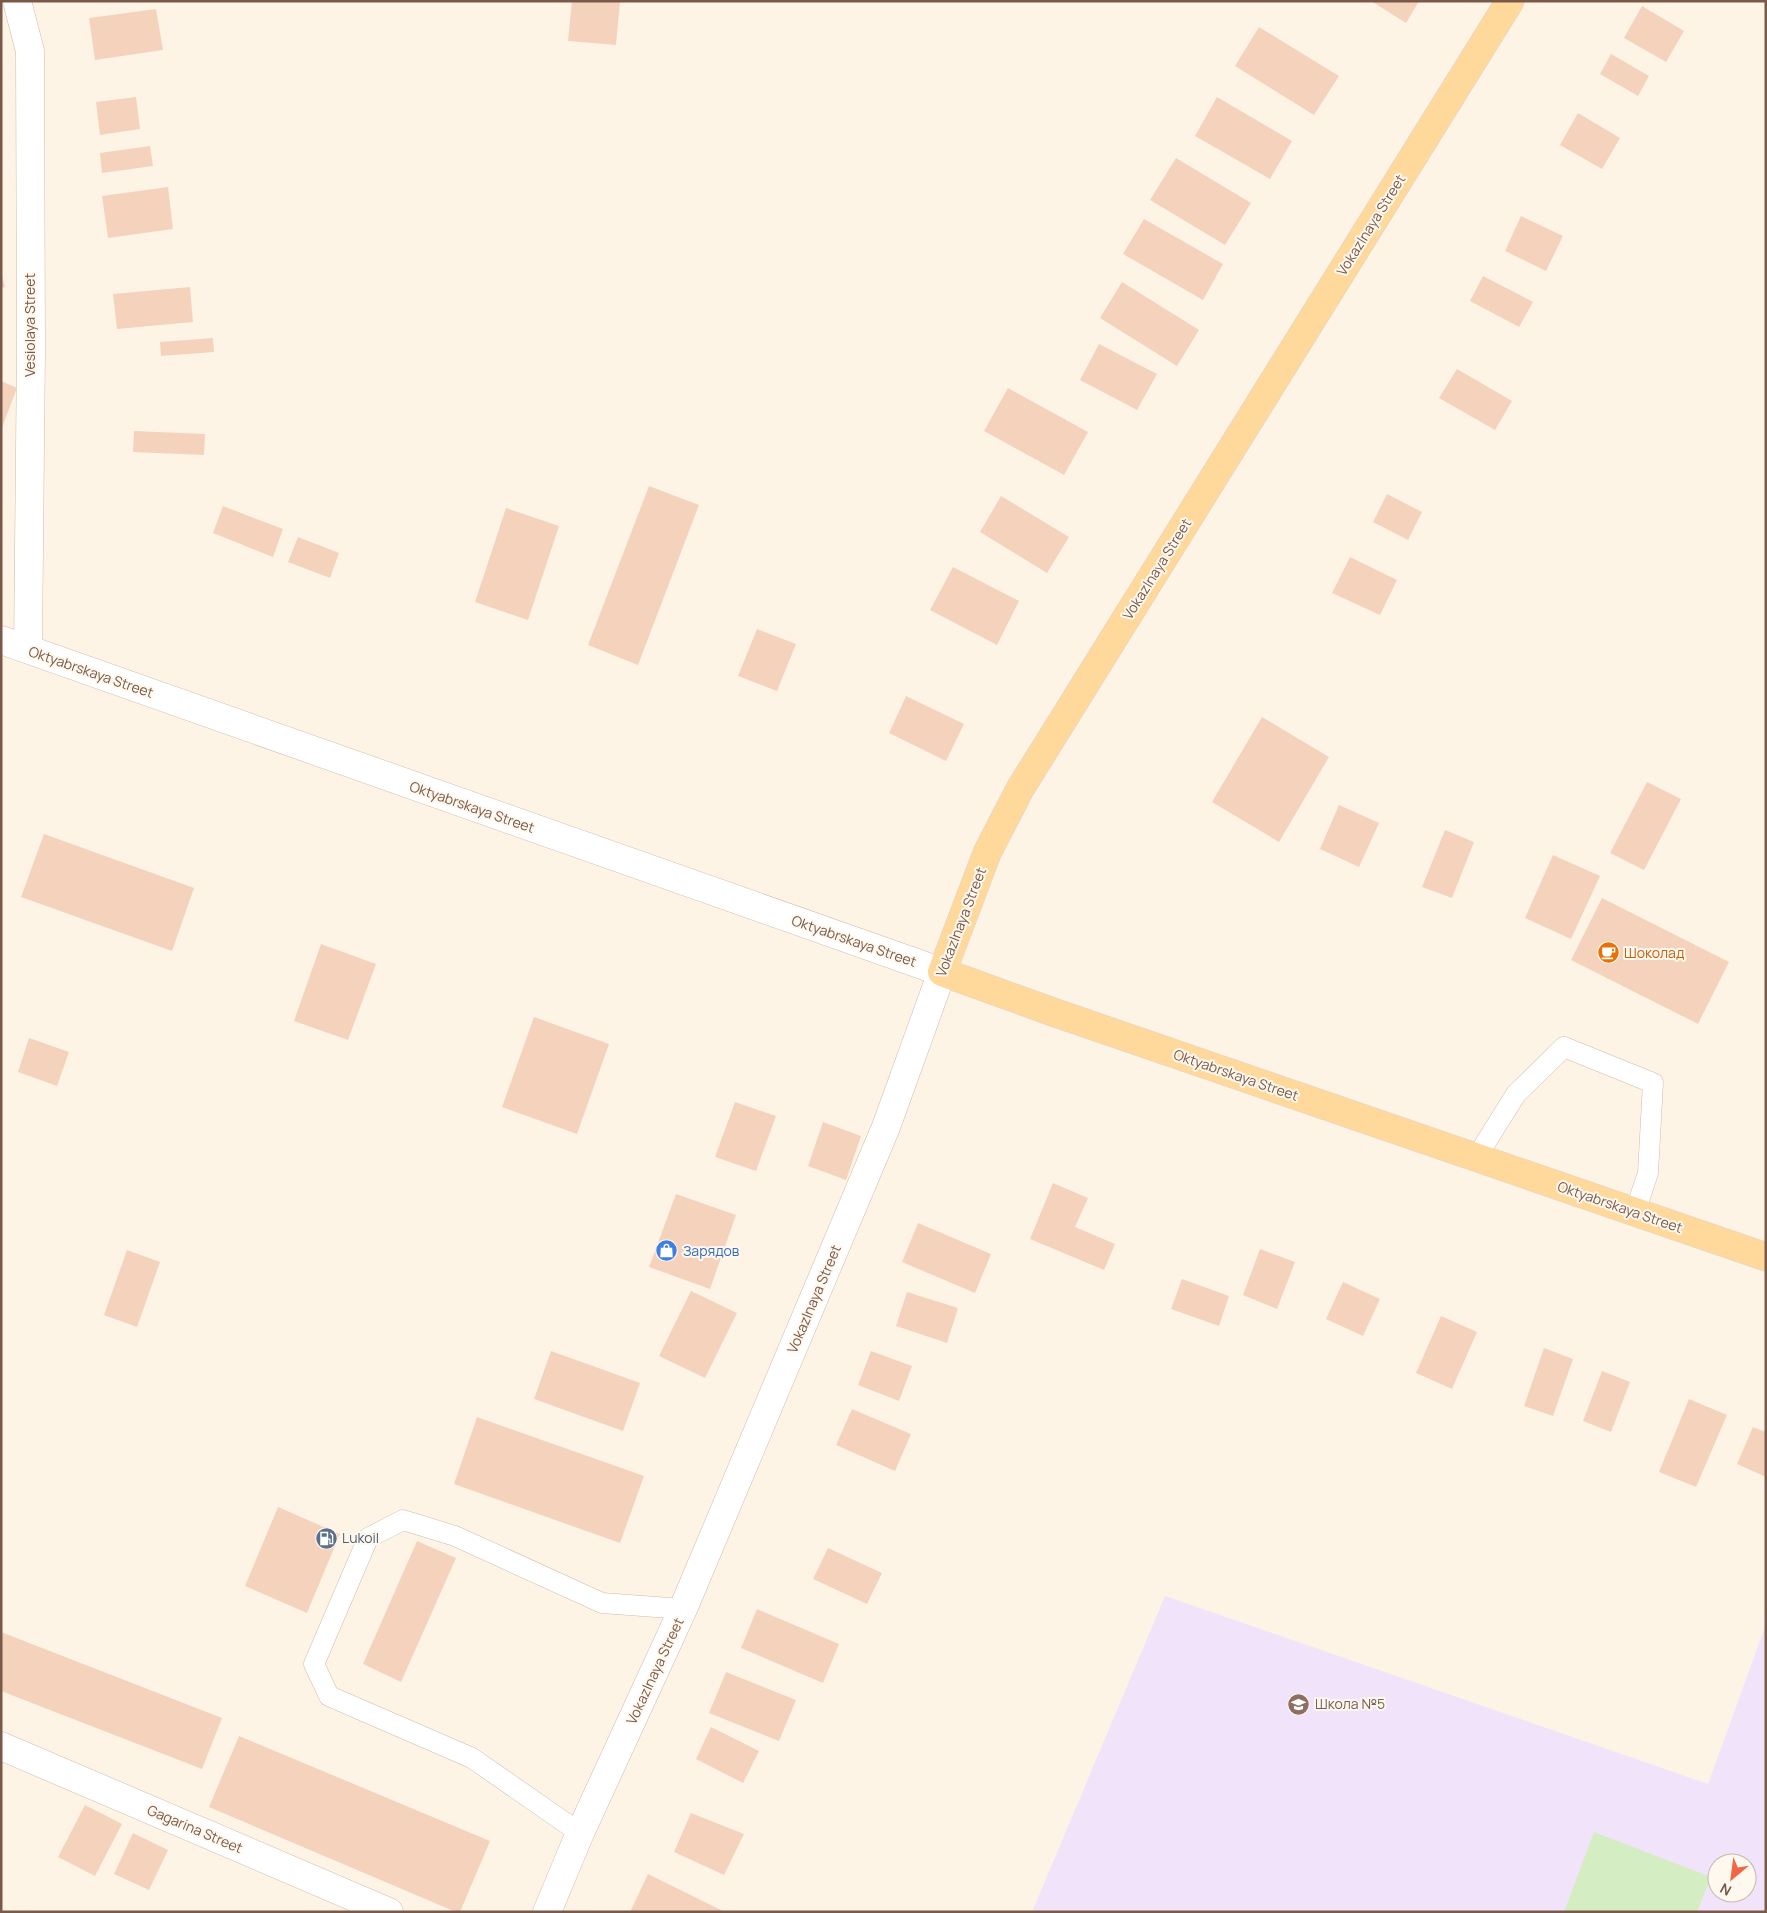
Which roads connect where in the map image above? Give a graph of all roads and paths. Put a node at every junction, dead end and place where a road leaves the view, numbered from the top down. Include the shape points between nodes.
1 (17, 1) edge
2 (1510, 1) edge
3 (1, 640) edge
4 (28, 649) junction
5 (942, 972) junction
6 (1476, 1158) junction
7 (1635, 1212) junction
8 (1766, 1257) edge
9 (683, 1609) junction
10 (1, 1746) edge
11 (580, 1833) junction
12 (389, 1912) edge
13 (547, 1912) edge

1 - 4 street, Vesiolaya Street via 30,52
2 - 5 main road, Vokazlnaya Street via 1020,789 987,853
3 - 4 street, Oktyabrskaya Street
4 - 5 street, Oktyabrskaya Street
5 - 6 main road, Oktyabrskaya Street
5 - 9 street, Vokazlnaya Street via 886,1127
6 - 7 main road, Oktyabrskaya Street
6 - 7 lane via 1516,1094 1564,1047 1653,1083 1648,1173
7 - 8 main road, Oktyabrskaya Street
9 - 11 street, Vokazlnaya Street
9 - 11 lane via 602,1603 455,1536 403,1520 368,1538 314,1664 329,1696 472,1758
10 - 12 street, Gagarina Street
11 - 13 street, Vokazlnaya Street

